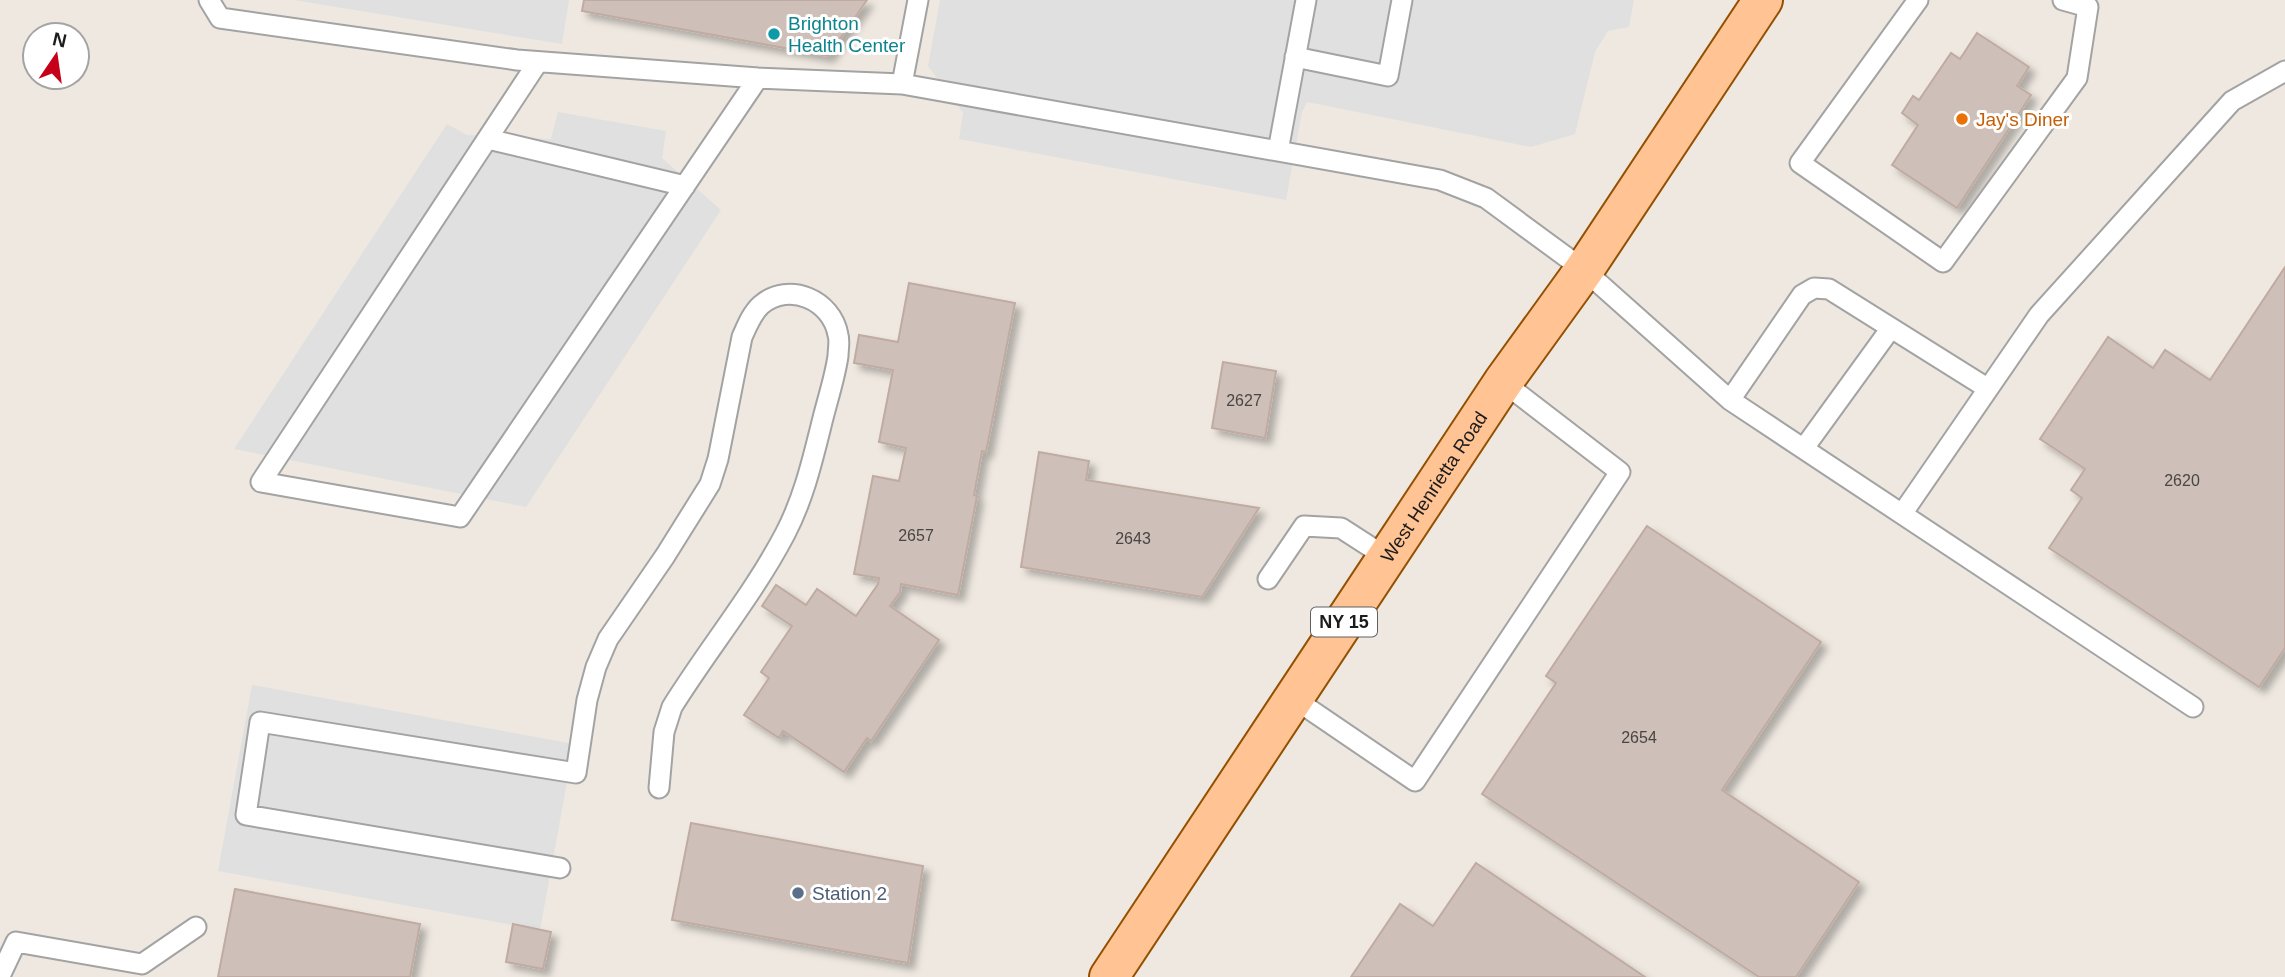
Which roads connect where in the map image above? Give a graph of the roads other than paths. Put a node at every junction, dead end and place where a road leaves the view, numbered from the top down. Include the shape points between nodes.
1 (209, 0) edge
2 (918, 0) edge
3 (1306, 0) edge
4 (1402, 0) edge
5 (1763, 0) edge
6 (1917, 0) edge
7 (2063, 0) edge
8 (1296, 57) junction
9 (538, 62) junction
10 (2285, 71) edge
11 (758, 78) junction
12 (902, 84) junction
13 (488, 139) junction
14 (1279, 151) junction
15 (685, 186) junction
16 (1584, 270) junction
17 (1891, 328) junction
18 (1503, 382) junction
19 (1987, 388) junction
20 (1730, 400) junction
21 (1804, 448) junction
22 (1902, 514) junction
23 (1386, 557) junction
24 (1268, 579) dead end
25 (1293, 698) junction
26 (2193, 707) dead end
27 (659, 788) dead end
28 (561, 868) dead end
29 (197, 927) dead end
30 (0, 976) edge
31 (1109, 977) edge

1 - 9 lane via 220,18
2 - 12 lane
3 - 8 lane
4 - 8 lane via 1388,76
5 - 16 main road, West Henrietta Road / NY 15
6 - 7 lane via 1800,163 1943,262 2077,78 2088,7
8 - 14 lane
9 - 11 lane
9 - 13 lane
10 - 19 lane via 2232,101 2039,315
11 - 12 lane
11 - 15 lane
12 - 14 lane
13 - 15 lane
13 - 15 lane via 261,482 460,517
14 - 16 lane via 1440,180 1486,198
16 - 18 main road, West Henrietta Road / NY 15
16 - 20 lane
17 - 19 lane
17 - 20 lane via 1829,289 1814,288 1802,295
17 - 21 lane
18 - 23 main road, West Henrietta Road / NY 15
18 - 25 lane via 1620,472 1415,780
19 - 22 lane
20 - 21 lane
21 - 22 lane
22 - 26 lane
23 - 24 lane via 1341,528 1304,526
23 - 25 main road, West Henrietta Road / NY 15
25 - 31 main road, West Henrietta Road / NY 15
27 - 28 lane via 664,732 672,707 786,534 812,462 837,358 838,335 819,302 796,294 781,294 761,305 742,337 710,484 608,639 587,701 576,773 260,722 246,815
29 - 30 lane via 142,964 16,942

